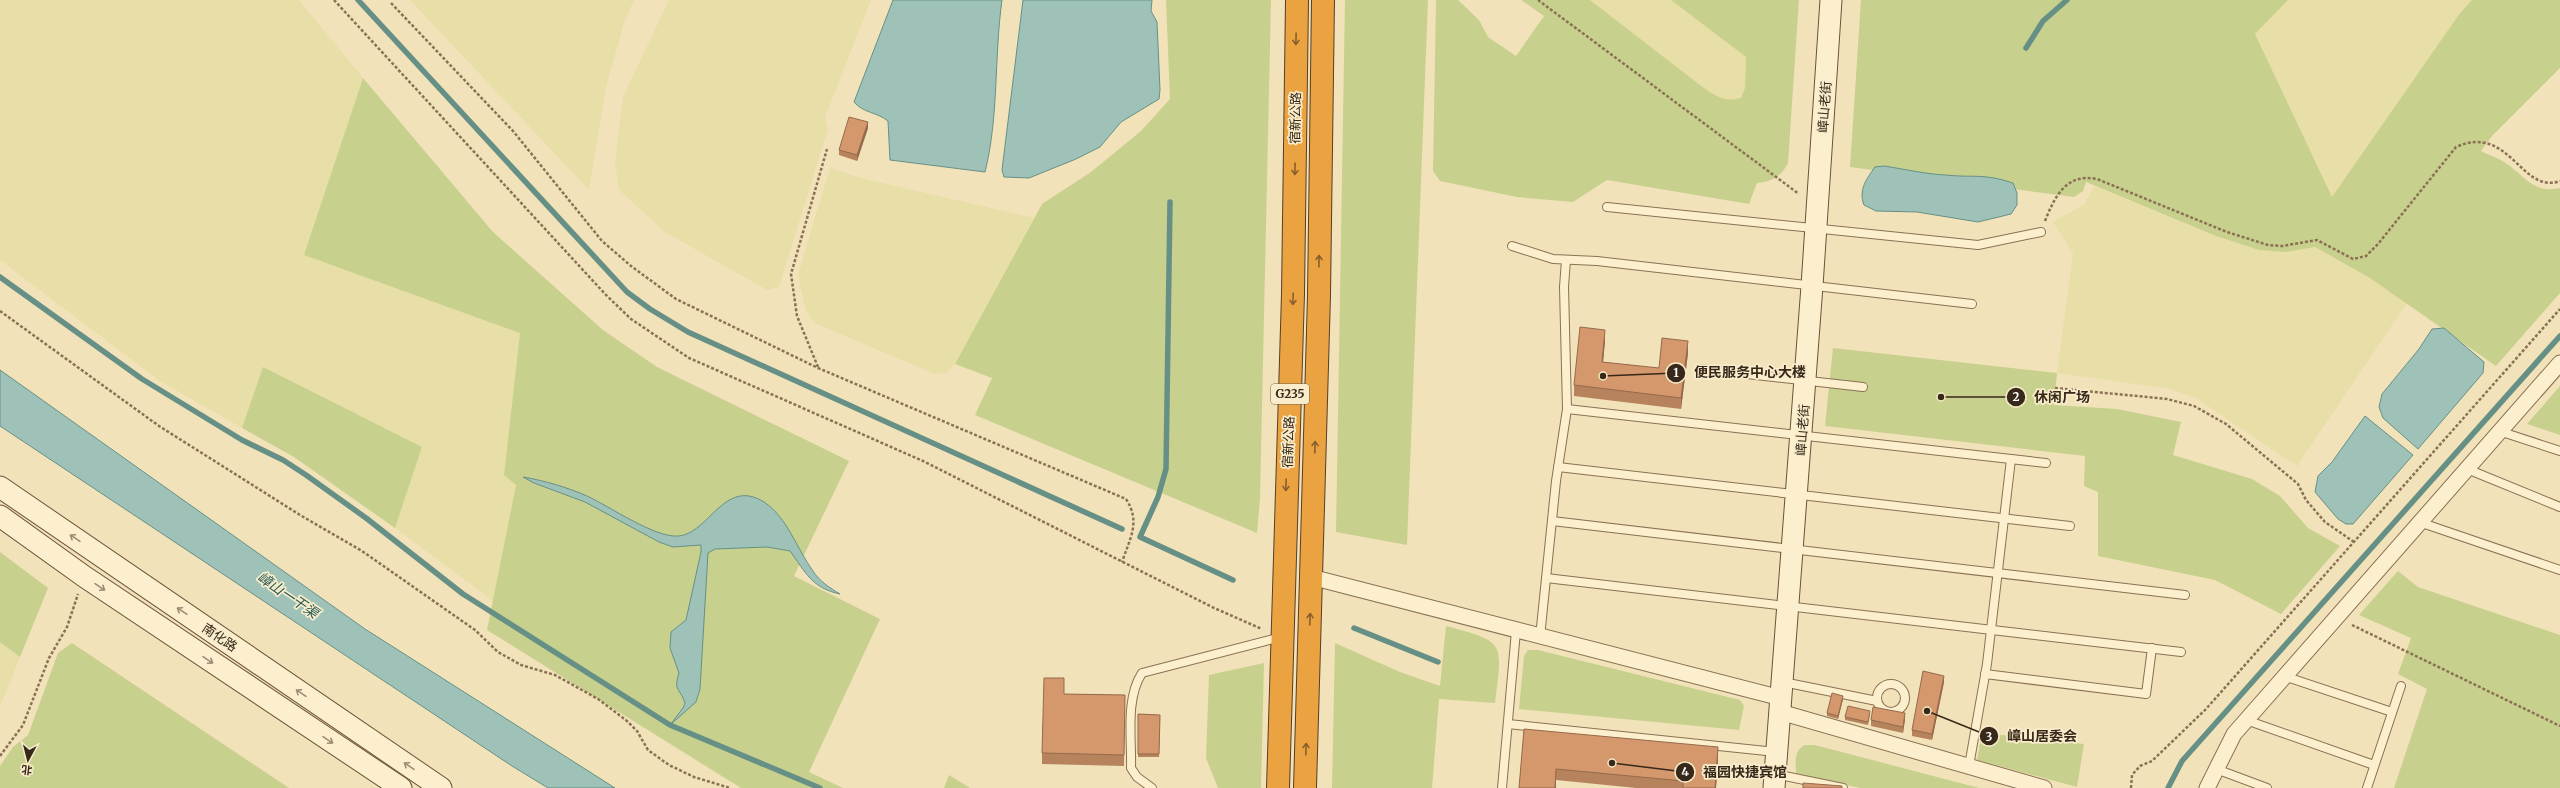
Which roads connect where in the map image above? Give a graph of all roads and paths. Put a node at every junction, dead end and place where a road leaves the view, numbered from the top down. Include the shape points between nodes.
1 (334, 0) edge
2 (1297, 0) edge
3 (1323, 0) edge
4 (1538, 0) edge
5 (1831, 0) edge
6 (391, 3) dead end
7 (827, 149) dead end
8 (2560, 181) edge
9 (1607, 207) dead end
10 (1818, 207) junction
11 (1816, 228) junction
12 (2041, 232) joint
13 (1512, 246) dead end
14 (1566, 260) junction
15 (1812, 286) junction
16 (1972, 304) dead end
17 (2560, 309) edge
18 (0, 311) edge
19 (2560, 363) edge
20 (818, 368) junction
21 (1702, 369) dead end
22 (1805, 381) junction
23 (1863, 387) dead end
24 (2055, 388) dead end
25 (1567, 409) junction
26 (2499, 431) junction
27 (1801, 436) junction
28 (2560, 451) edge
29 (2011, 459) junction
30 (2046, 463) dead end
31 (1558, 467) junction
32 (2467, 469) junction
33 (0, 487) edge
34 (1797, 495) junction
35 (2560, 506) edge
36 (0, 516) edge
37 (2004, 519) junction
38 (1552, 521) junction
39 (2418, 522) junction
40 (2070, 526) dead end
41 (2354, 542) junction
42 (1793, 549) junction
43 (1122, 562) junction
44 (2560, 570) edge
45 (1997, 573) junction
46 (84, 577) junction
47 (1311, 577) junction
48 (1546, 578) junction
49 (2185, 595) dead end
50 (1788, 606) junction
51 (2335, 616) junction
52 (1991, 630) junction
53 (1516, 631) junction
54 (1281, 636) junction
55 (1540, 637) junction
56 (2152, 648) junction
57 (2181, 652) dead end
58 (1985, 674) junction
59 (2284, 676) junction
60 (2401, 686) dead end
61 (1781, 698) junction
62 (1877, 701) dead end
63 (2392, 712) junction
64 (2246, 720) junction
65 (1508, 724) junction
66 (2560, 726) edge
67 (1777, 752) junction
68 (0, 756) edge
69 (2374, 765) junction
70 (1969, 766) junction
71 (2216, 769) junction
72 (1774, 781) edge
73 (400, 788) edge
74 (441, 788) edge
75 (730, 788) edge
76 (1152, 788) edge
77 (1278, 788) edge
78 (1305, 788) edge
79 (1502, 788) edge
80 (1843, 788) edge
81 (2044, 788) edge
82 (2131, 788) edge
83 (2207, 788) edge
84 (2267, 788) edge
85 (2367, 788) edge

1 - 43 path via 606,295 632,319 689,358 923,461
2 -> 54 highway, 宿新公路 / G235 via 1293,294
47 -> 3 highway, 宿新公路 / G235 via 1319,295
4 - 10 path
5 - 10 main road, 嶂山老街
6 - 20 path via 513,131 602,241 631,266 676,298
7 - 20 path via 791,274 798,316
8 - 12 path via 2551,184 2537,180 2496,146 2483,142 2467,142 2456,148 2378,244 2366,256 2353,258 2318,240 2282,246 2268,245 2227,232 2097,179 2083,176 2069,183 2053,200
9 - 11 lane
10 - 11 main road, 嶂山老街
11 - 12 lane via 1978,245
11 - 15 main road, 嶂山老街
13 - 14 lane via 1553,259
14 - 15 lane
14 - 25 lane via 1564,287
15 - 16 lane
15 - 22 main road, 嶂山老街
17 - 41 path
18 - 75 path via 159,426 289,509 362,551 475,630 498,652 521,665 555,675 598,699 632,726 648,750 669,765 694,777
19 - 26 street
20 - 43 path via 1126,499 1134,511 1135,521
21 - 22 lane
22 - 23 lane
22 - 27 main road, 嶂山老街
24 - 41 path via 2167,398 2194,406 2226,424 2298,484 2306,500 2325,522
25 - 27 lane
25 - 31 lane
26 - 28 lane
26 - 32 street
27 - 29 lane
27 - 34 main road, 嶂山老街
29 - 30 lane
29 - 37 lane
31 - 34 lane
31 - 38 lane
32 - 35 lane
32 - 39 street
74 -> 33 main road, 南化路
34 - 37 lane
34 - 42 main road, 嶂山老街
36 - 46 main road, 南化路
37 - 40 lane
37 - 45 lane
38 - 42 lane
38 - 48 lane
39 - 44 lane
39 - 51 street
41 - 82 path via 2206,709 2152,761 2140,766 2132,775
42 - 45 lane
42 - 50 main road, 嶂山老街
43 - 54 path via 1214,608
45 - 49 lane
45 - 52 lane
46 - 68 path via 67,627 49,658 23,725
46 -> 73 main road, 南化路
47 - 53 street
78 -> 47 highway, 宿新公路 / G235
48 - 50 lane
48 - 55 lane
50 - 52 lane
50 - 61 main road, 嶂山老街
51 - 59 street
51 - 66 path
52 - 56 lane
52 - 58 lane
53 - 55 street
53 - 65 lane
54 - 76 lane via 1142,674 1137,681 1132,701 1131,768 1137,777
54 - 77 highway, 宿新公路 / G235
55 - 61 street
56 - 57 lane
56 - 58 lane via 2146,694
58 - 70 lane
59 - 63 lane
59 - 64 street
60 - 63 lane
61 - 62 lane
61 - 67 main road, 嶂山老街
61 - 70 street
63 - 69 lane
64 - 69 lane
64 - 71 street via 2234,734
65 - 67 lane
65 - 79 lane
67 - 72 main road, 嶂山老街
69 - 85 lane
70 - 81 street
71 - 83 street
71 - 84 lane
72 - 80 lane

